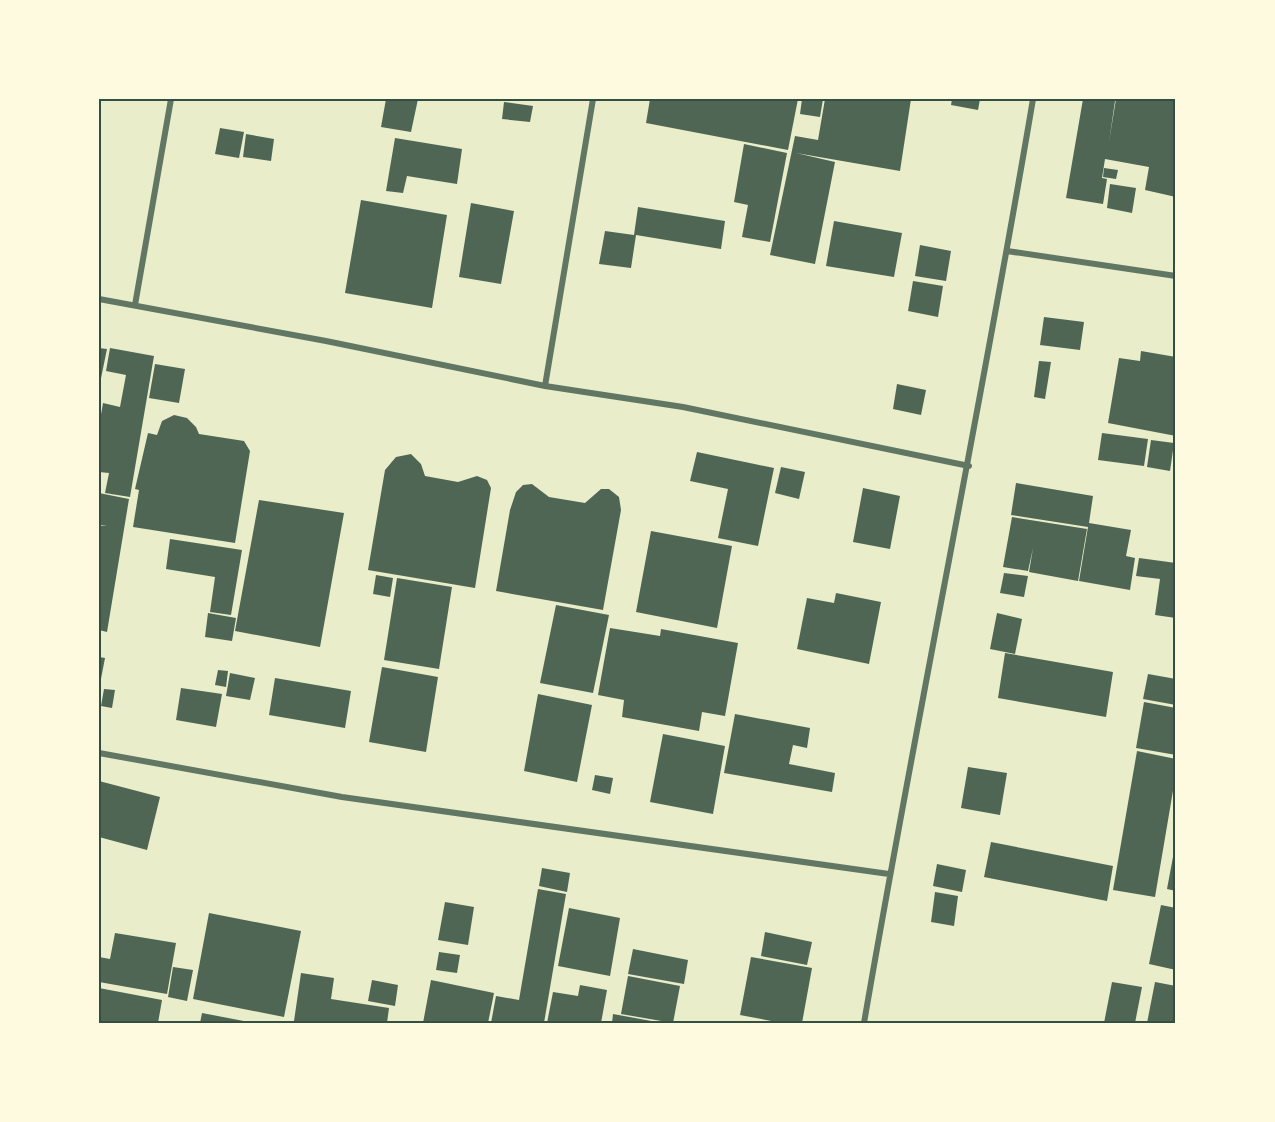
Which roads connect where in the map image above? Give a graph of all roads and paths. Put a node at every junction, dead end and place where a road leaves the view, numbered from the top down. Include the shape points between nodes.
1 (171, 99) edge
2 (593, 99) edge
3 (1033, 99) edge
4 (1007, 251) junction
5 (1176, 276) edge
6 (99, 299) edge
7 (135, 305) junction
8 (545, 386) junction
9 (969, 466) junction
10 (99, 753) edge
11 (889, 874) junction
12 (864, 1023) edge

1 - 7 street
2 - 8 street
3 - 4 street
4 - 5 street
4 - 9 street
6 - 7 street
7 - 8 street
8 - 9 street via 683,407
9 - 11 street
10 - 11 street via 342,797
11 - 12 street

